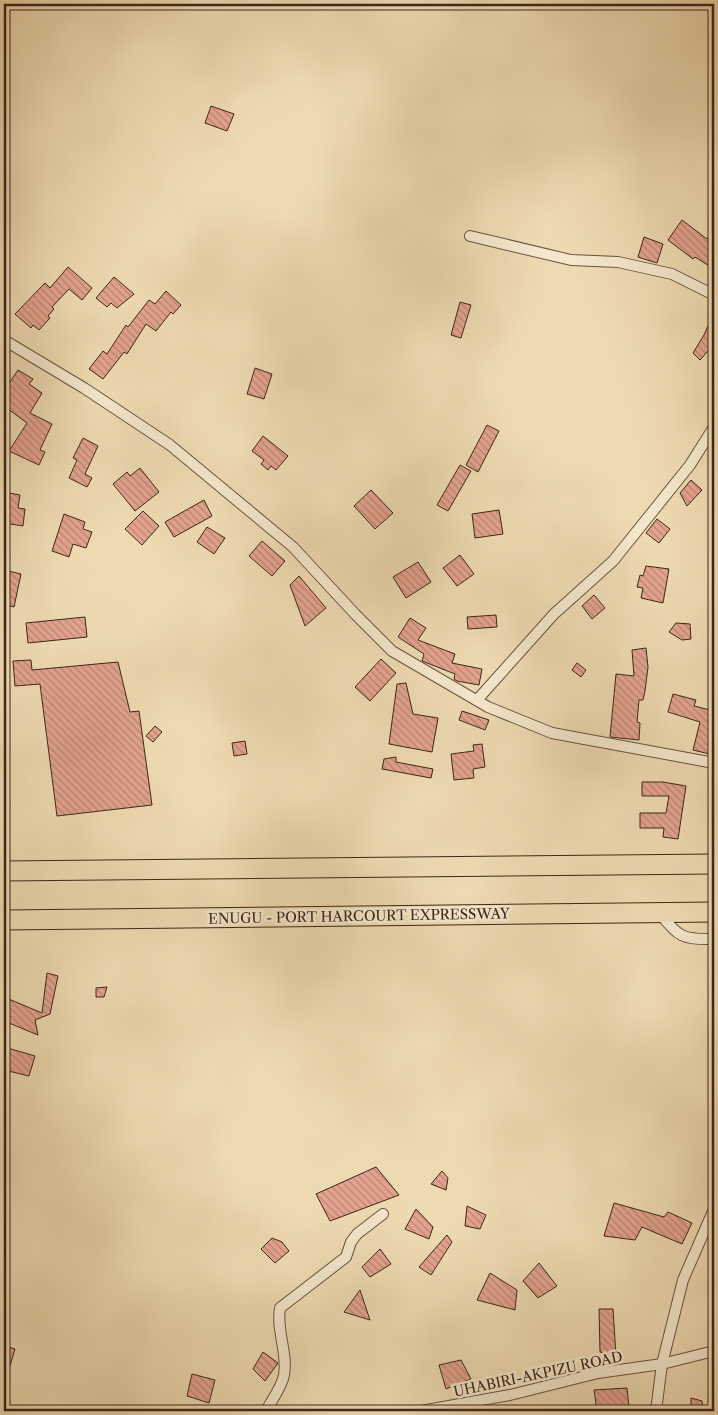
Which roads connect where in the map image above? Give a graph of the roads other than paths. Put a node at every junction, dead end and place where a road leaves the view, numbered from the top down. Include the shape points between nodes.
1 (470, 236) dead end
2 (714, 295) edge
3 (4, 340) edge
4 (714, 427) edge
5 (477, 700) junction
6 (714, 763) edge
7 (714, 864) edge
8 (4, 871) edge
9 (714, 912) edge
10 (660, 913) junction
11 (4, 920) edge
12 (714, 939) edge
13 (714, 1209) edge
14 (383, 1214) dead end
15 (714, 1351) edge
16 (662, 1364) junction
17 (266, 1411) edge
18 (421, 1411) edge
19 (656, 1411) edge

1 - 2 street via 571,260 618,262 672,274
3 - 5 street via 170,445 293,547 392,652
4 - 5 street via 690,465 613,561 554,614
5 - 6 street via 552,734
7 - 8 highway
9 - 10 highway, ENUGU - PORT HARCOURT EXPRESSWAY
10 - 11 highway, ENUGU - PORT HARCOURT EXPRESSWAY
10 - 12 street via 674,931 683,936
13 - 16 street via 684,1280
14 - 17 street via 357,1234 346,1257 280,1308 284,1377
15 - 16 street, UHABIRI-AKPIZU ROAD
16 - 18 street, UHABIRI-AKPIZU ROAD via 598,1373 510,1395
16 - 19 street

